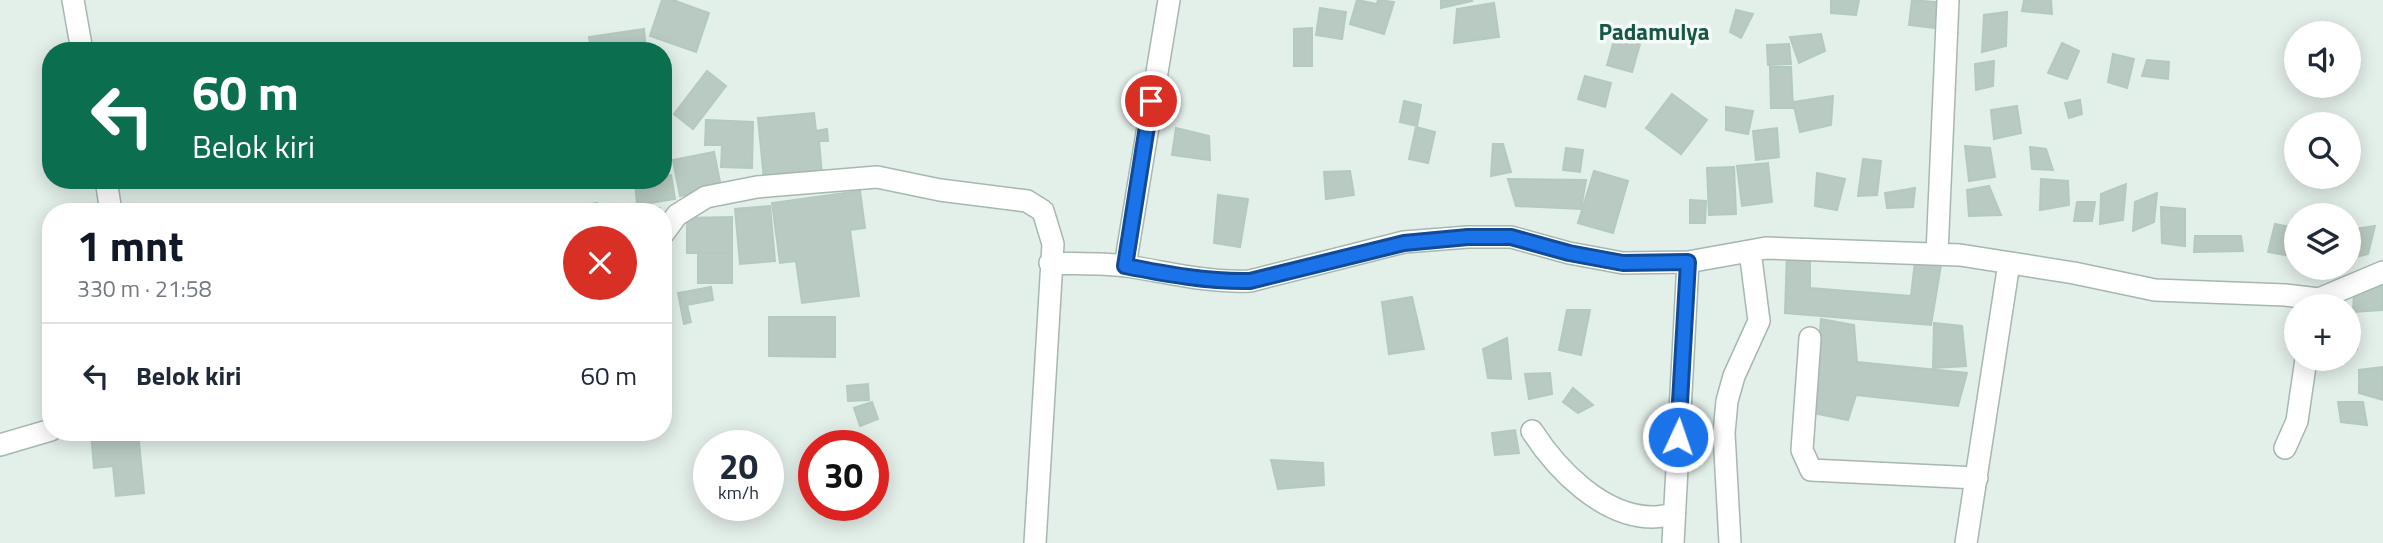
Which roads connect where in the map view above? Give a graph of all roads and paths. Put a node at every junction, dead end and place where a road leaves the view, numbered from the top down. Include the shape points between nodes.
1 (72, 0) edge
2 (1169, 0) edge
3 (1948, 0) edge
4 (80, 42) edge
5 (672, 222) edge
6 (1750, 251) junction
7 (1937, 254) junction
8 (1050, 262) junction
9 (1688, 262) junction
10 (2010, 262) junction
11 (1125, 266) junction
12 (2383, 272) edge
13 (2340, 294) edge
14 (2284, 296) edge
15 (1810, 338) dead end
16 (2304, 371) edge
17 (1532, 431) dead end
18 (42, 433) edge
19 (0, 445) edge
20 (2285, 448) dead end
21 (1977, 478) junction
22 (1674, 514) junction
23 (1035, 543) edge
24 (1673, 543) edge
25 (1730, 543) edge
26 (1966, 543) edge

1 - 4 street
2 - 11 street
3 - 7 street
5 - 8 street via 706,197 757,187 877,177 1027,201 1043,211 1053,244
6 - 7 street via 1814,248
6 - 9 street
6 - 25 street via 1759,321 1727,401 1724,433
7 - 10 street
8 - 11 street
8 - 23 street
9 - 11 street via 1623,263 1511,237 1468,237 1404,243 1250,281
9 - 22 street
10 - 14 street via 2155,290
10 - 21 street
12 - 13 street
15 - 21 street via 1802,450 1811,470
16 - 20 street via 2297,421
17 - 22 street via 1568,475 1598,498 1626,512 1651,517
18 - 19 street
21 - 26 street
22 - 24 street

